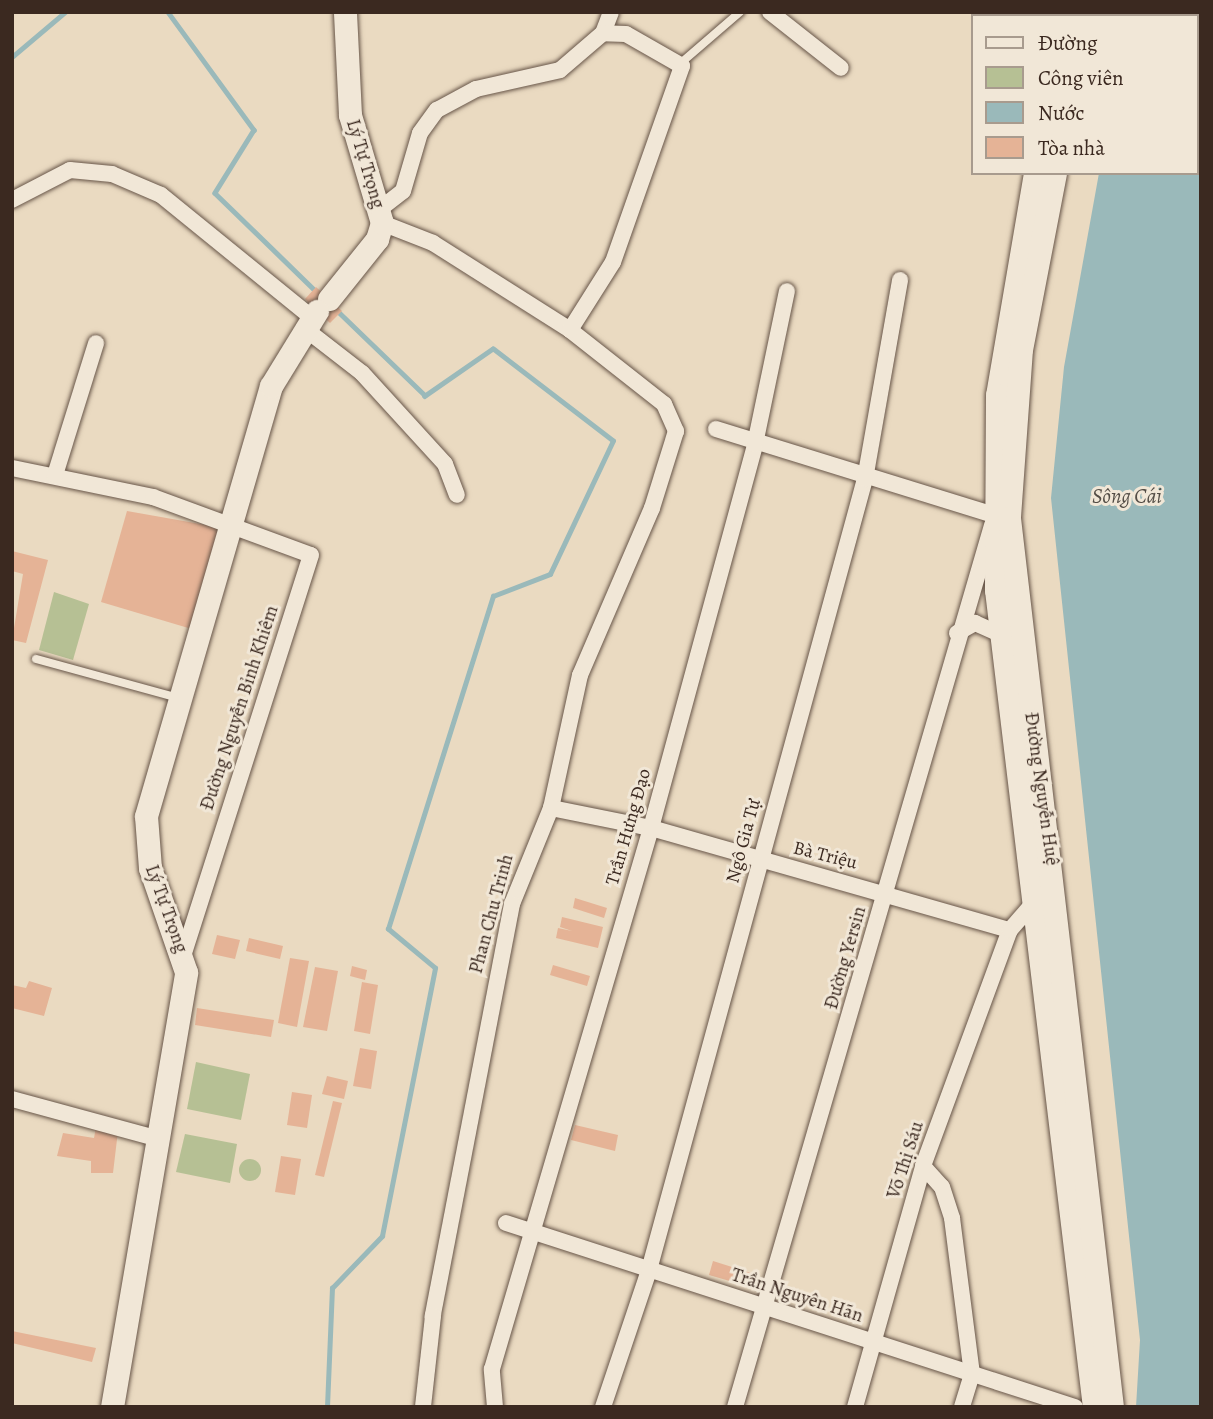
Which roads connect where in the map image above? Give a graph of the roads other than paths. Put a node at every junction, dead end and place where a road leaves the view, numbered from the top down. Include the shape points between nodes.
1 (345, 12) edge
2 (611, 12) edge
3 (740, 12) edge
4 (771, 12) edge
5 (603, 33) junction
6 (682, 62) junction
7 (841, 68) dead end
8 (1053, 175) edge
9 (1038, 189) edge
10 (12, 200) edge
11 (381, 216) junction
12 (900, 280) dead end
13 (787, 291) dead end
14 (315, 314) junction
15 (570, 330) junction
16 (96, 343) dead end
17 (716, 429) dead end
18 (755, 444) junction
19 (12, 468) edge
20 (55, 475) junction
21 (865, 479) junction
22 (457, 495) dead end
23 (1001, 519) junction
24 (234, 526) junction
25 (957, 633) junction
26 (1002, 635) junction
27 (36, 659) dead end
28 (179, 698) junction
29 (551, 808) junction
30 (651, 828) junction
31 (760, 861) junction
32 (886, 893) junction
33 (1045, 897) junction
34 (1010, 930) junction
35 (184, 953) junction
36 (12, 1099) edge
37 (159, 1139) junction
38 (923, 1166) junction
39 (506, 1223) dead end
40 (536, 1233) junction
41 (649, 1270) junction
42 (766, 1308) junction
43 (876, 1344) junction
44 (972, 1374) junction
45 (111, 1407) edge
46 (423, 1407) edge
47 (495, 1407) edge
48 (603, 1407) edge
49 (735, 1407) edge
50 (855, 1407) edge
51 (962, 1407) edge
52 (1075, 1407) edge
53 (1094, 1407) edge
54 (1112, 1407) edge

1 - 11 main road, Lý Tự Trọng via 350,115
2 - 5 street
3 - 6 lane
4 - 7 street
5 - 6 street via 626,34
5 - 11 street via 560,70 485,86 437,110 420,133 403,191
6 - 15 street via 613,262
8 - 9 main road, Đường Nguyễn Huệ
9 - 23 main road, Đường Nguyễn Huệ via 997,395
10 - 14 street via 49,175 70,170 112,174 161,195
11 - 14 main road, Lý Tự Trọng via 377,239
11 - 15 street via 433,243
12 - 21 street, Ngô Gia Tự
13 - 18 street, Trần Hưng Đạo
14 - 22 street via 445,464
14 - 24 main road, Lý Tự Trọng via 271,386
15 - 29 street, Phan Chu Trinh via 670,411 673,450 580,675
16 - 20 street
17 - 18 street
18 - 21 street
18 - 30 street, Trần Hưng Đạo
19 - 20 street
20 - 24 street via 153,497
21 - 23 street
21 - 31 street, Ngô Gia Tự
23 - 25 street, Đường Yersin
23 - 26 main road, Đường Nguyễn Huệ
23 - 33 main road, Đường Nguyễn Huệ
24 - 28 main road, Lý Tự Trọng
24 - 35 street, Đường Nguyễn Bỉnh Khiêm via 311,555
25 - 26 street via 975,623
25 - 32 street, Đường Yersin
26 - 33 main road, Đường Nguyễn Huệ
27 - 28 lane
28 - 35 main road, Lý Tự Trọng via 152,788 145,840
29 - 30 street, Bà Triệu
29 - 46 street, Phan Chu Trinh via 512,904 433,1316
30 - 31 street, Bà Triệu
30 - 40 street, Trần Hưng Đạo
31 - 32 street, Bà Triệu
31 - 41 street, Ngô Gia Tự
32 - 34 street, Bà Triệu
32 - 42 street, Đường Yersin
33 - 34 street
33 - 53 main road, Đường Nguyễn Huệ
33 - 54 main road, Đường Nguyễn Huệ
34 - 38 street, Võ Thị Sáu
35 - 37 main road, Lý Tự Trọng via 185,989
36 - 37 street
37 - 45 main road, Lý Tự Trọng
38 - 43 street, Võ Thị Sáu
38 - 44 street via 942,1187 952,1218
39 - 40 street, Trần Nguyên Hãn
40 - 41 street, Trần Nguyên Hãn
40 - 47 street, Trần Hưng Đạo via 492,1369
41 - 42 street, Trần Nguyên Hãn
41 - 48 street, Ngô Gia Tự
42 - 43 street, Trần Nguyên Hãn
42 - 49 street, Đường Yersin
43 - 44 street, Trần Nguyên Hãn
43 - 50 street, Võ Thị Sáu
44 - 51 street
44 - 52 street, Trần Nguyên Hãn

